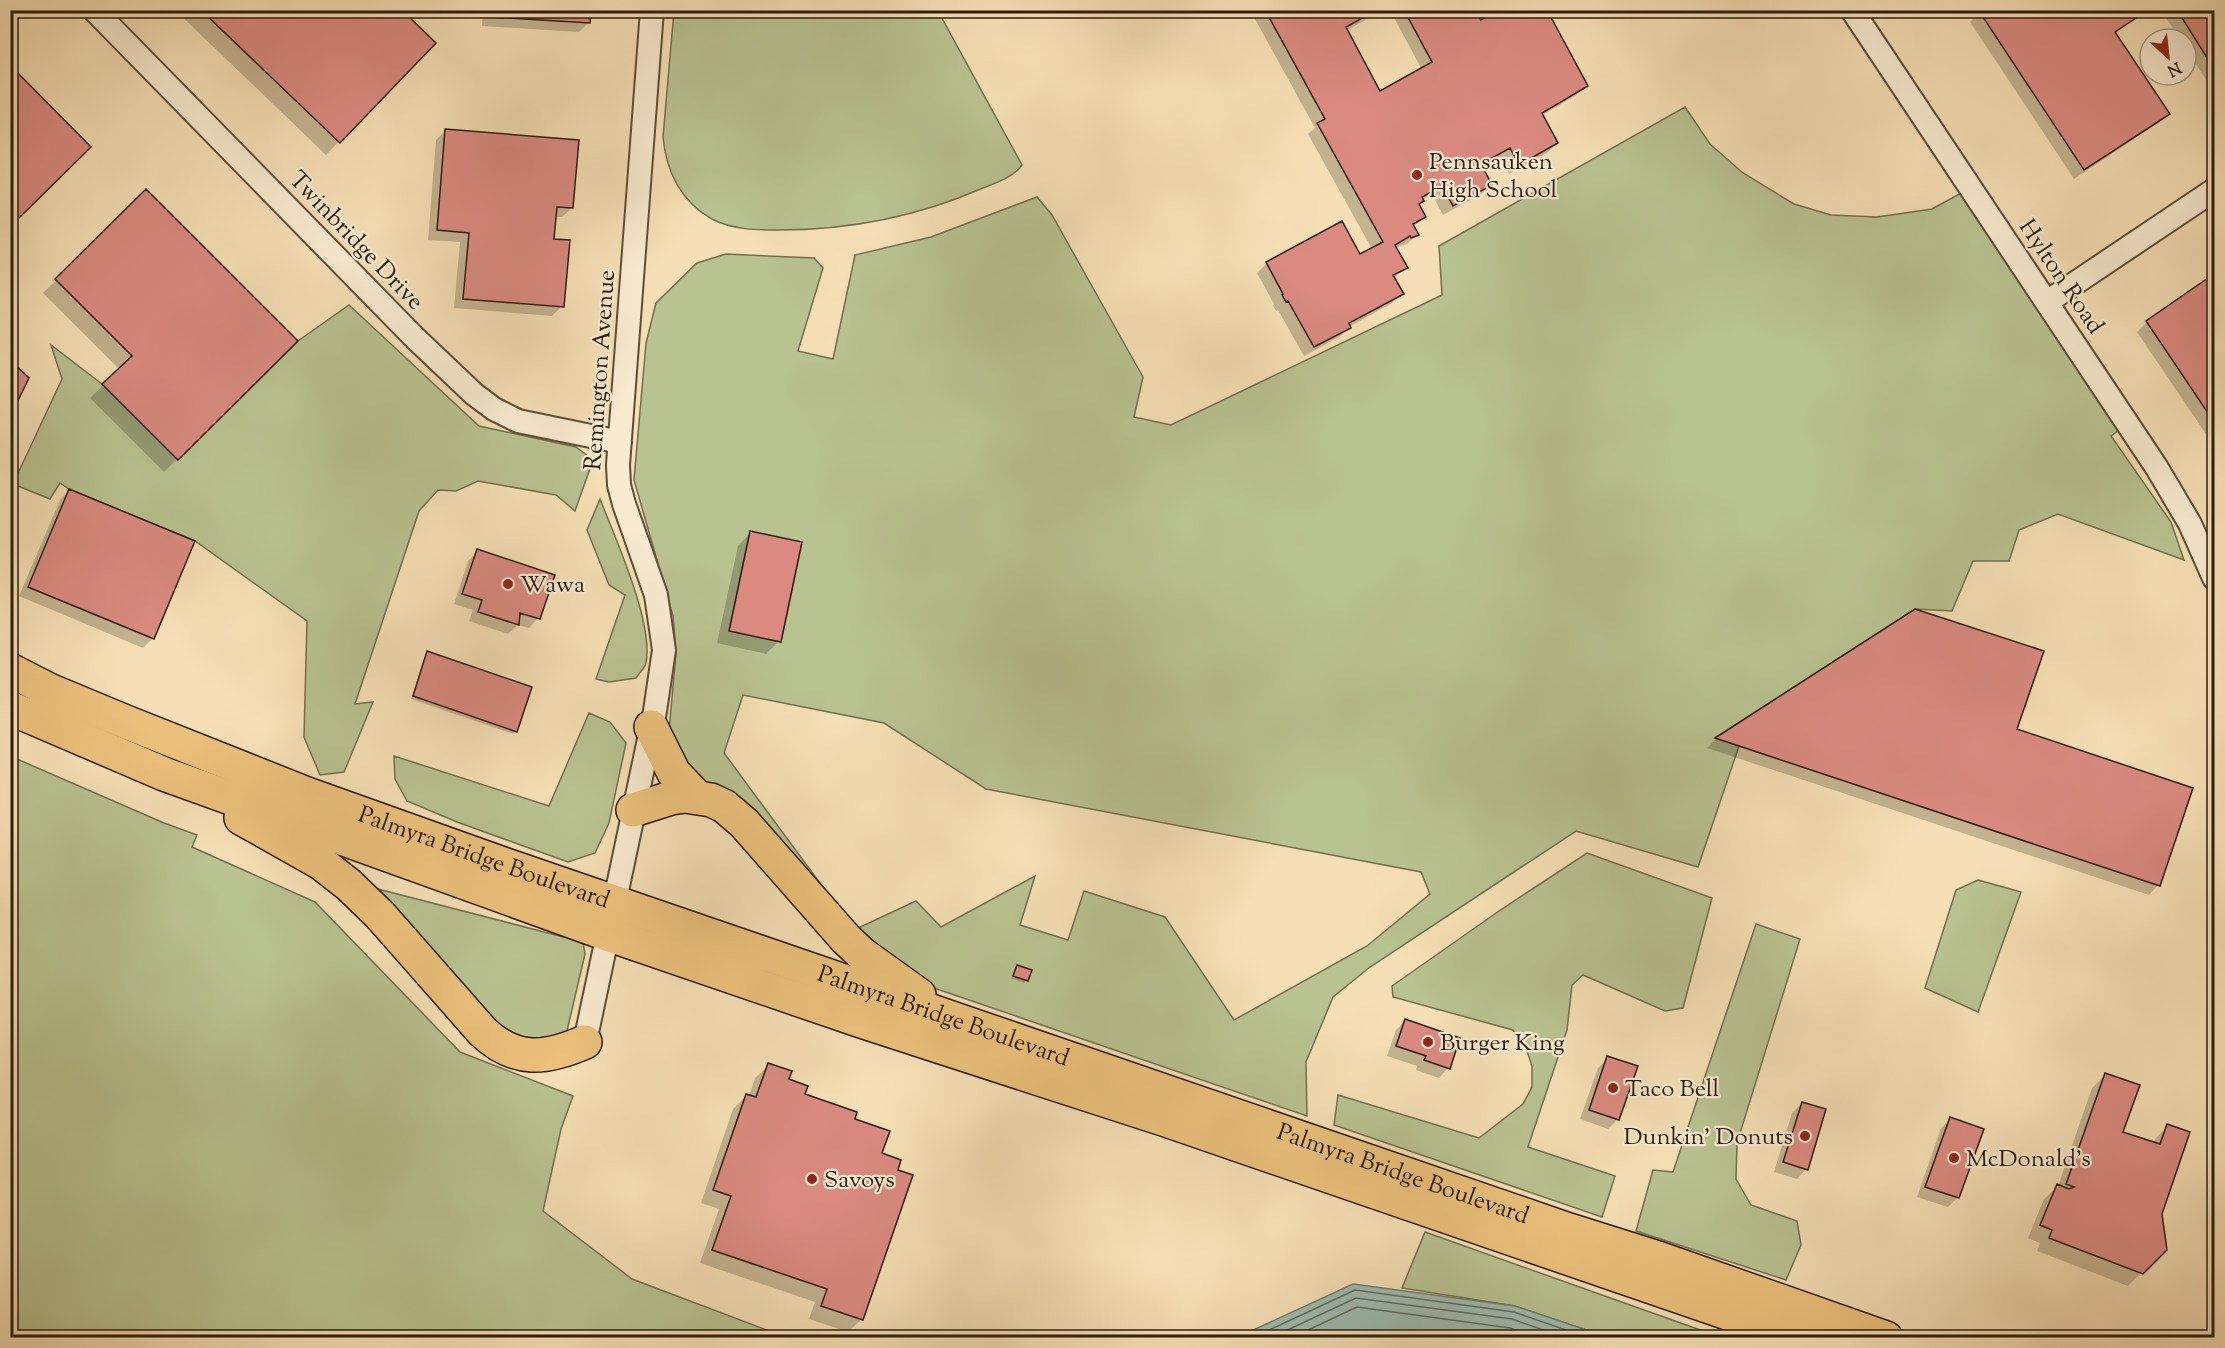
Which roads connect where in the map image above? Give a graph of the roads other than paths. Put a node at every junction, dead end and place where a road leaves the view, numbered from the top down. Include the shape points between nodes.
1 (94, 10) edge
2 (652, 10) edge
3 (1852, 10) edge
4 (2214, 190) edge
5 (2048, 302) junction
6 (620, 442) junction
7 (2214, 578) edge
8 (10, 670) edge
9 (10, 708) edge
10 (651, 727) junction
11 (164, 774) junction
12 (696, 796) junction
13 (633, 810) junction
14 (614, 902) junction
15 (607, 934) junction
16 (950, 1017) junction
17 (585, 1042) joint
18 (1800, 1338) edge
19 (1886, 1338) edge

1 - 6 street, Twinbridge Drive via 474,394 518,421
2 - 6 street, Remington Avenue
3 - 5 street, Hylton Road
4 - 5 street
5 - 7 street, Hylton Road via 2157,468 2190,524
6 - 10 street, Remington Avenue via 619,484 656,595 664,650
8 - 14 highway, Palmyra Bridge Boulevard via 49,690 307,794
9 - 11 highway, Palmyra Bridge Boulevard
10 - 12 highway via 674,773
10 - 13 street, Remington Avenue
11 - 15 highway, Palmyra Bridge Boulevard
11 - 17 highway via 336,874 363,897 483,1032 502,1047 530,1056 556,1053
12 - 13 highway via 671,798
12 - 16 highway via 734,814 846,939
13 - 14 street, Remington Avenue
14 - 15 street, Remington Avenue
14 - 16 highway, Palmyra Bridge Boulevard
15 - 17 street, Remington Avenue
15 - 18 highway, Palmyra Bridge Boulevard via 1166,1120
16 - 19 highway, Palmyra Bridge Boulevard

